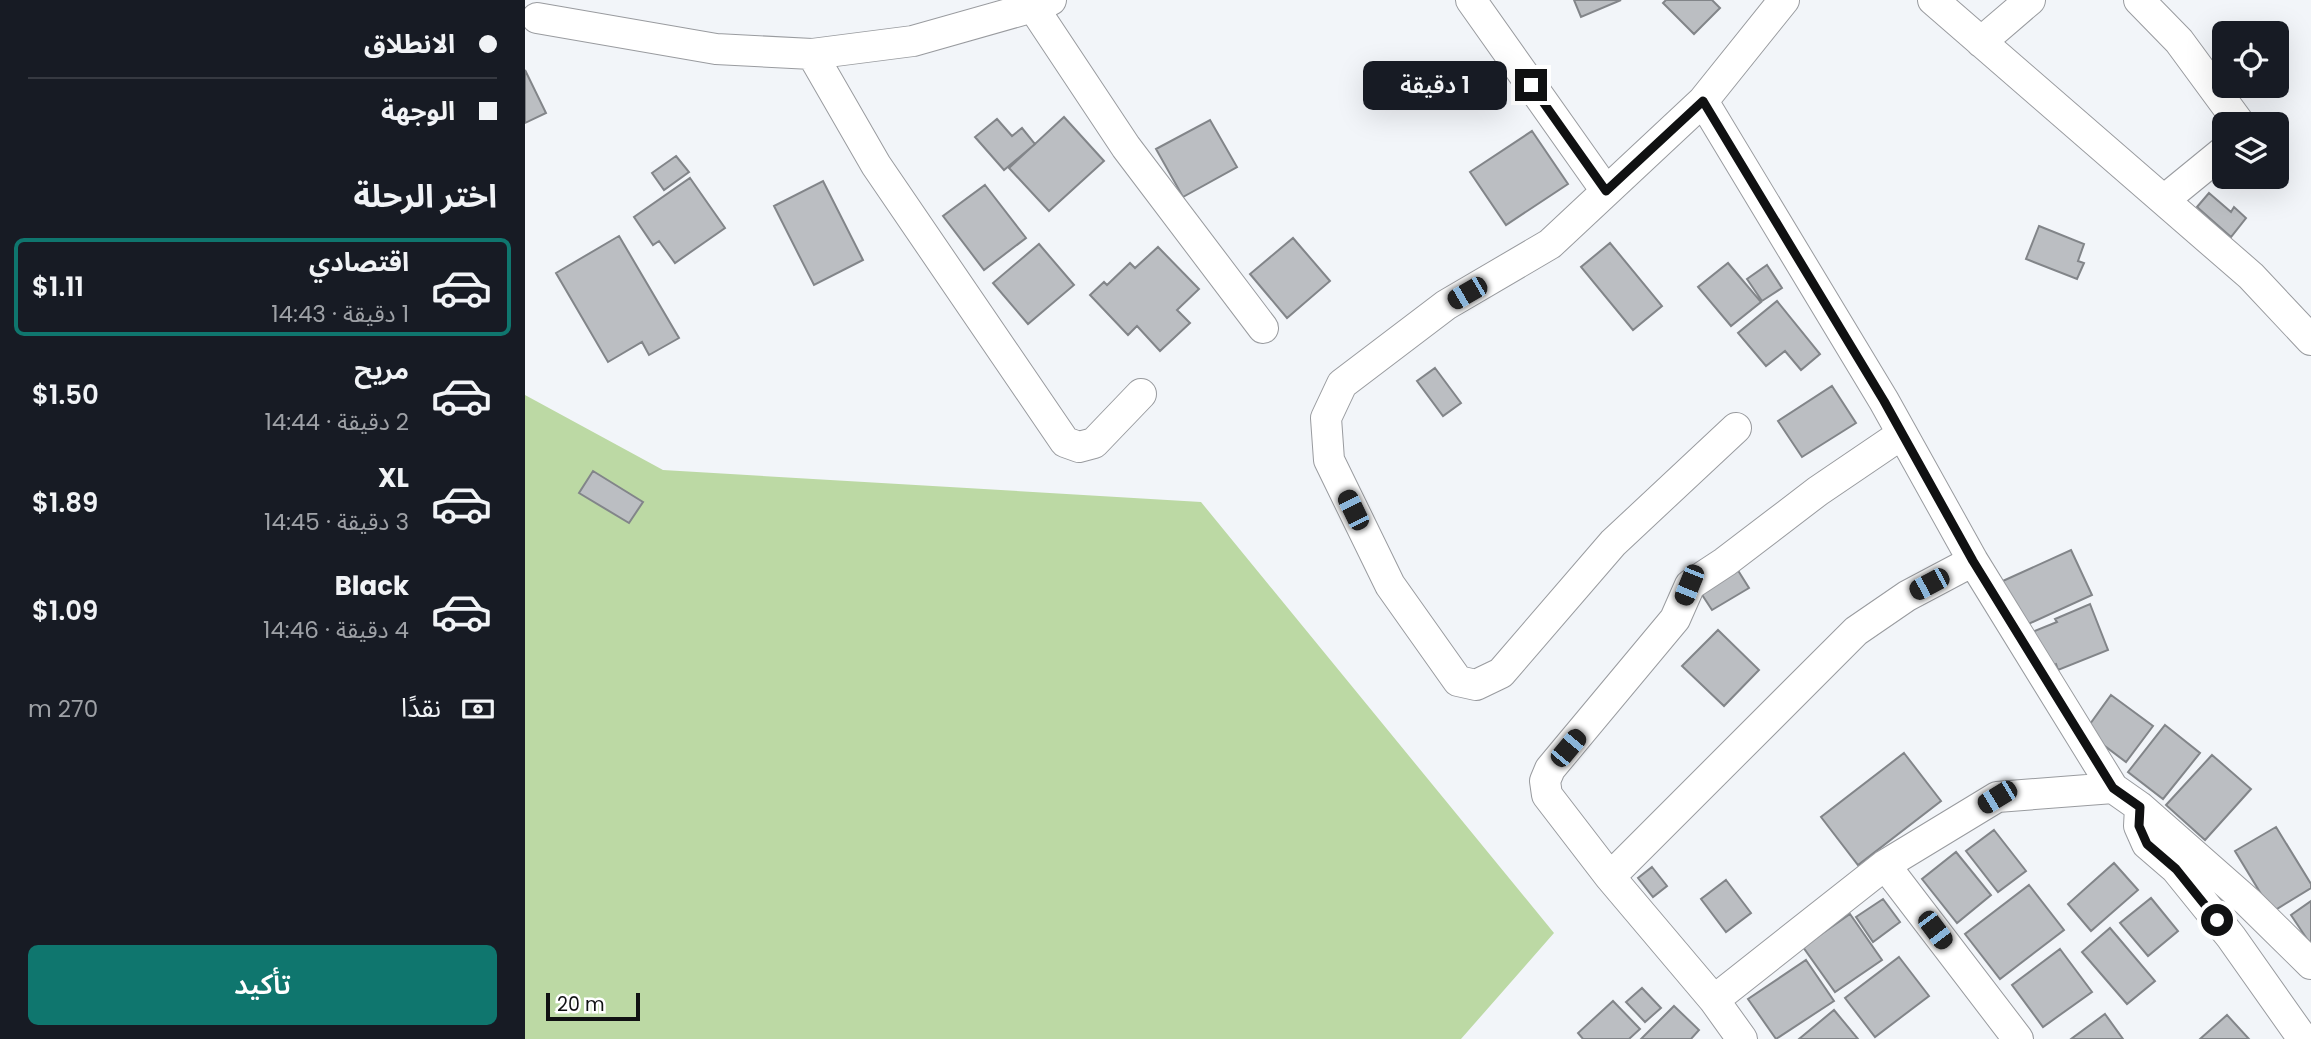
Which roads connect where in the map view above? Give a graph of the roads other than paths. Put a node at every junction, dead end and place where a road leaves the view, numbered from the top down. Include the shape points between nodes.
1 (1471, 0) edge
2 (1784, 0) edge
3 (1933, 0) edge
4 (2030, 0) edge
5 (2139, 0) edge
6 (1042, 4) edge
7 (537, 18) dead end
8 (1981, 42) junction
9 (812, 54) junction
10 (1703, 101) junction
11 (2230, 112) edge
12 (2212, 162) edge
13 (1606, 191) junction
14 (2164, 200) junction
15 (1263, 328) dead end
16 (2311, 340) edge
17 (1142, 394) dead end
18 (1736, 428) dead end
19 (1902, 434) junction
20 (1973, 561) junction
21 (2113, 788) junction
22 (2140, 807) junction
23 (1885, 865) junction
24 (1611, 877) junction
25 (2311, 964) edge
26 (1714, 1000) junction
27 (1742, 1039) edge
28 (2018, 1039) edge
29 (2303, 1039) edge

1 - 13 street
2 - 10 street
3 - 8 street
4 - 8 street
5 - 11 street via 2179,41
6 - 9 street via 913,41
6 - 15 street via 1126,147
7 - 9 street via 716,49
8 - 14 street
9 - 17 street via 876,165 1065,443 1079,447 1094,443
10 - 13 street
10 - 19 street
12 - 14 street
13 - 18 street via 1550,244 1446,305 1342,384 1326,418 1329,460 1390,585 1458,681 1476,685 1501,673 1613,543
14 - 16 street via 2251,276
19 - 20 street
19 - 24 street via 1689,585 1675,619 1550,769 1545,781 1547,795
20 - 21 street
20 - 24 street via 1907,596 1856,631
21 - 22 street
21 - 23 street via 1997,797
22 - 25 street
22 - 29 street via 2139,826 2147,844 2176,869 2231,937
23 - 26 street
23 - 28 street
24 - 26 street
26 - 27 street

